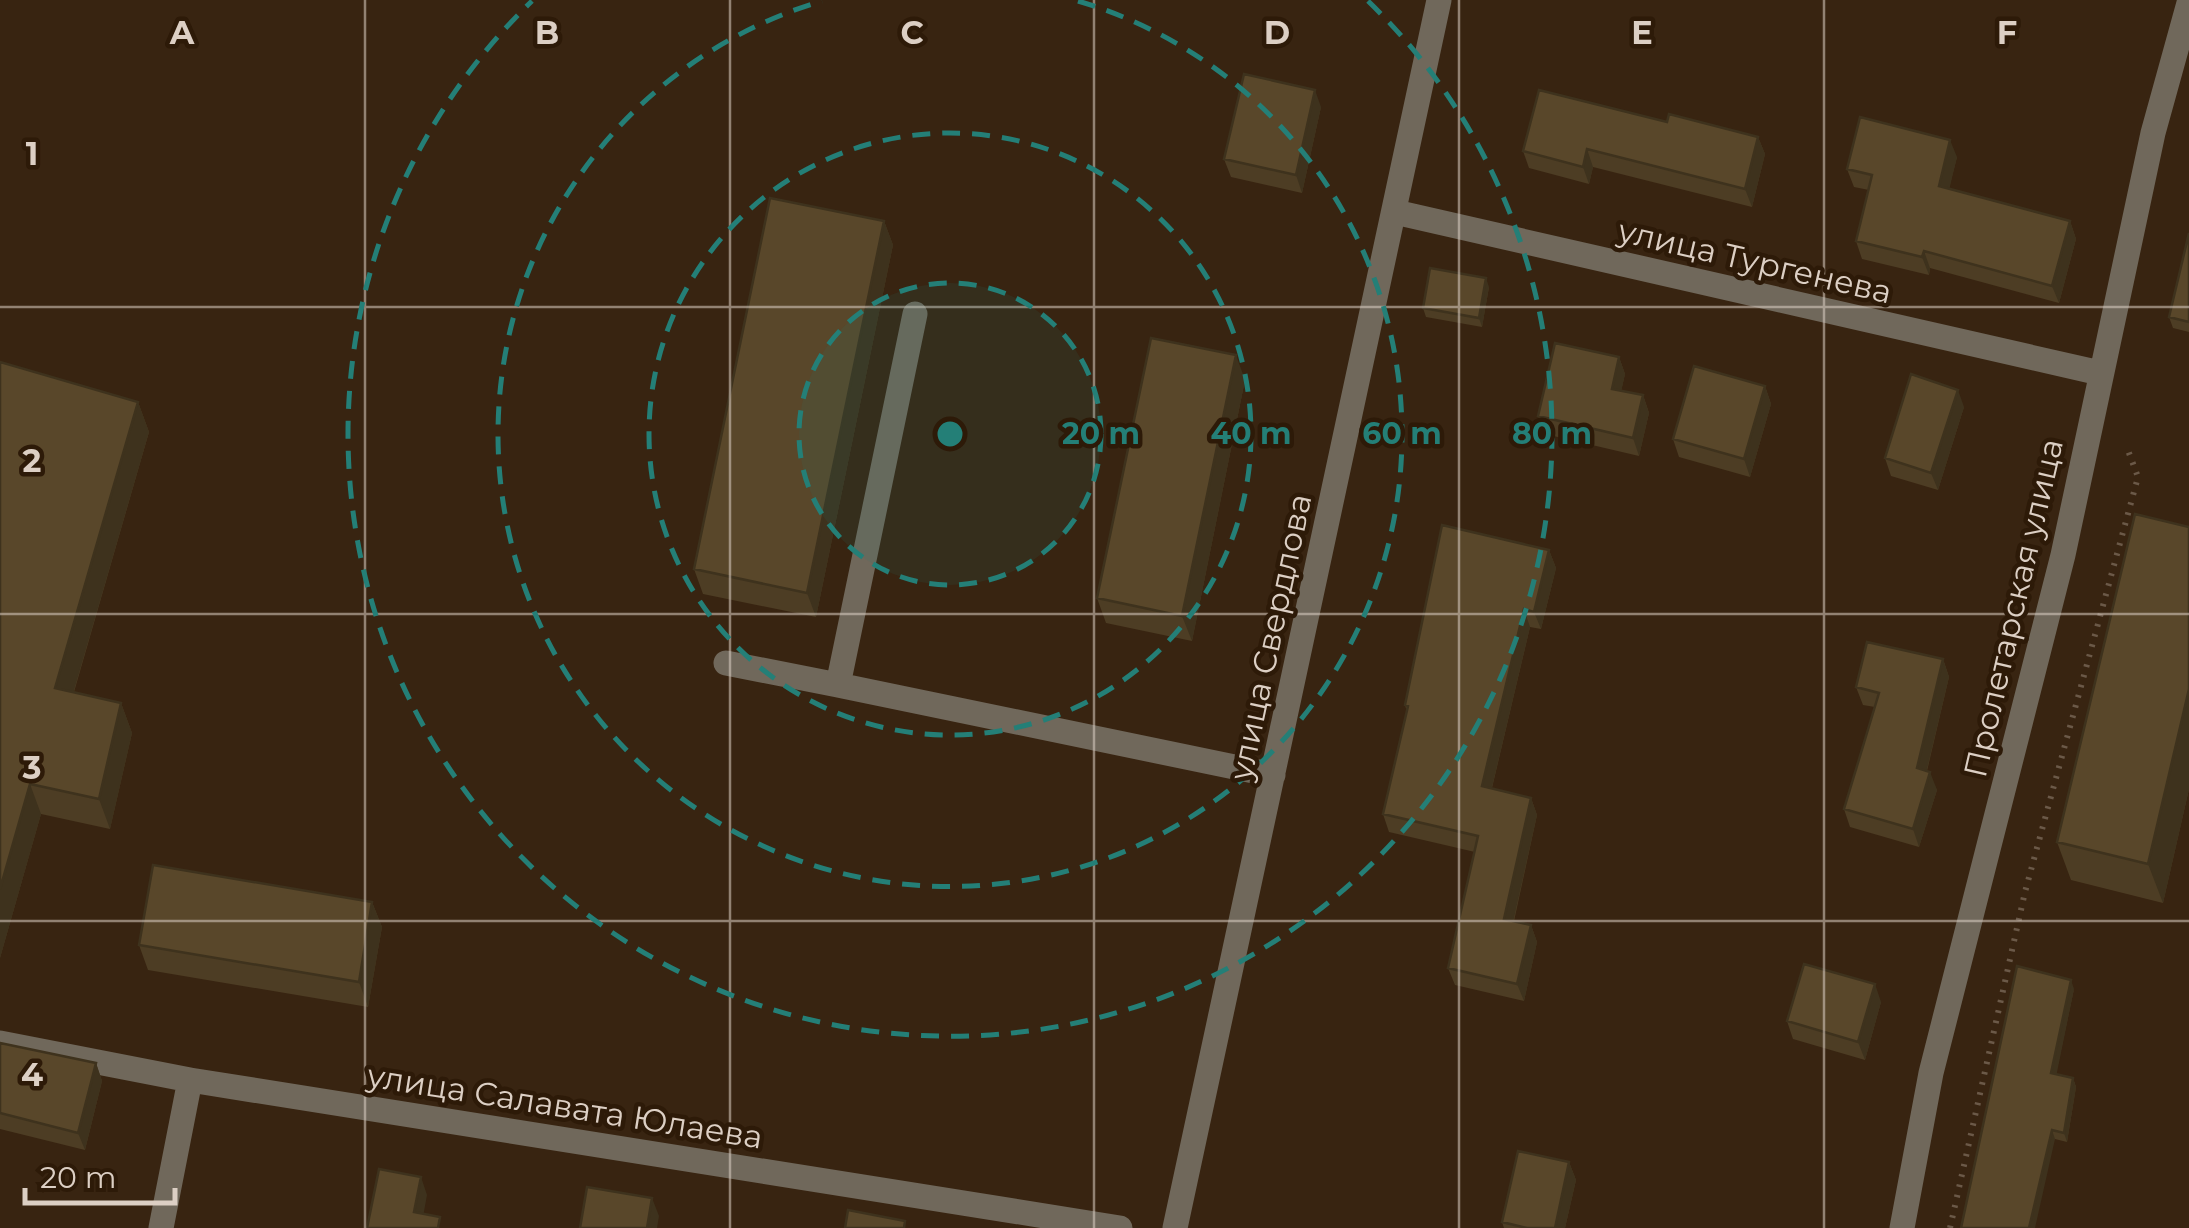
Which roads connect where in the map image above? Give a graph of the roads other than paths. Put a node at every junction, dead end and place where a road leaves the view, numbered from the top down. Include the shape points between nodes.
1 (1440, 0) edge
2 (2189, 3) edge
3 (1396, 212) junction
4 (915, 314) dead end
5 (2100, 373) junction
6 (726, 663) dead end
7 (838, 685) junction
8 (1273, 775) junction
9 (0, 1043) edge
10 (190, 1080) junction
11 (161, 1228) edge
12 (1120, 1228) edge
13 (1175, 1228) edge
14 (1902, 1228) edge

1 - 3 street, улица Свердлова
2 - 5 street, Пролетарская улица via 2152,133
3 - 5 street, улица Тургенева
3 - 8 street, улица Свердлова
4 - 7 street
5 - 14 street, Пролетарская улица via 2063,554 1932,1073
6 - 7 street
7 - 8 street
8 - 13 street, улица Свердлова
9 - 10 street, улица Салавата Юлаева
10 - 11 street
10 - 12 street, улица Салавата Юлаева

